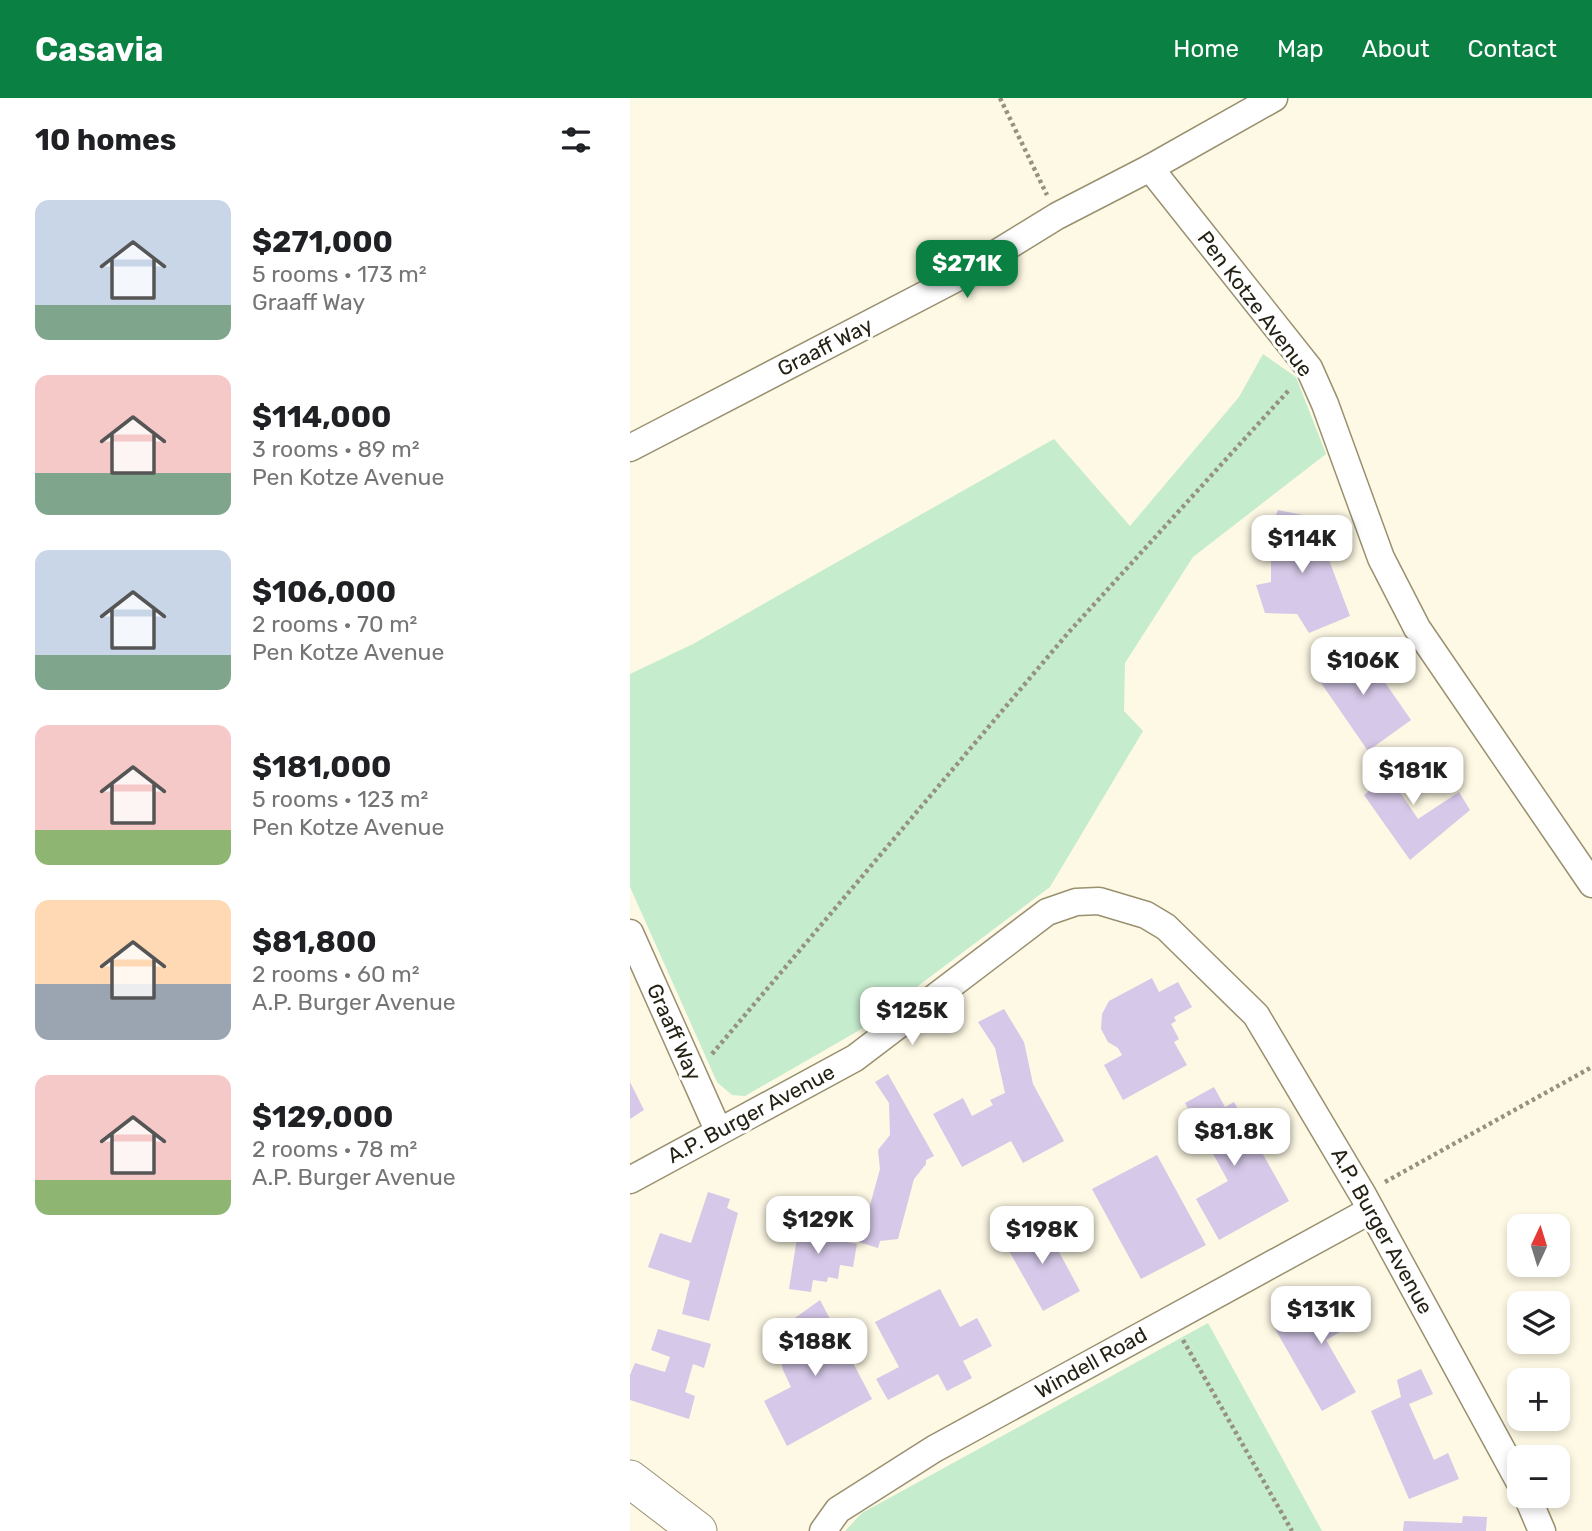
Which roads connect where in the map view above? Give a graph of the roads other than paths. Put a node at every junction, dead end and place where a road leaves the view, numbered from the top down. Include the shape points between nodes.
1 (1274, 98) edge
2 (1150, 168) junction
3 (630, 448) edge
4 (1592, 884) edge
5 (630, 933) edge
6 (718, 1130) junction
7 (630, 1180) edge
8 (1367, 1202) junction
9 (1507, 1459) edge
10 (630, 1479) edge
11 (1532, 1508) edge
12 (630, 1511) edge
13 (660, 1531) edge
14 (698, 1531) edge
15 (823, 1531) edge
16 (1542, 1531) edge

1 - 2 street, Graaff Way
2 - 3 street, Graaff Way via 1057,216 953,280
2 - 4 street, Pen Kotze Avenue via 1309,368 1381,558 1416,628
5 - 6 street, Graaff Way
6 - 7 street, A.P. Burger Avenue
6 - 8 street, A.P. Burger Avenue via 855,1058 1047,912 1076,902 1099,901 1135,911 1166,927 1256,1015
8 - 9 street, A.P. Burger Avenue
8 - 15 street, Windell Road via 1171,1319 934,1449 838,1510
10 - 14 street
11 - 16 street
12 - 13 street

